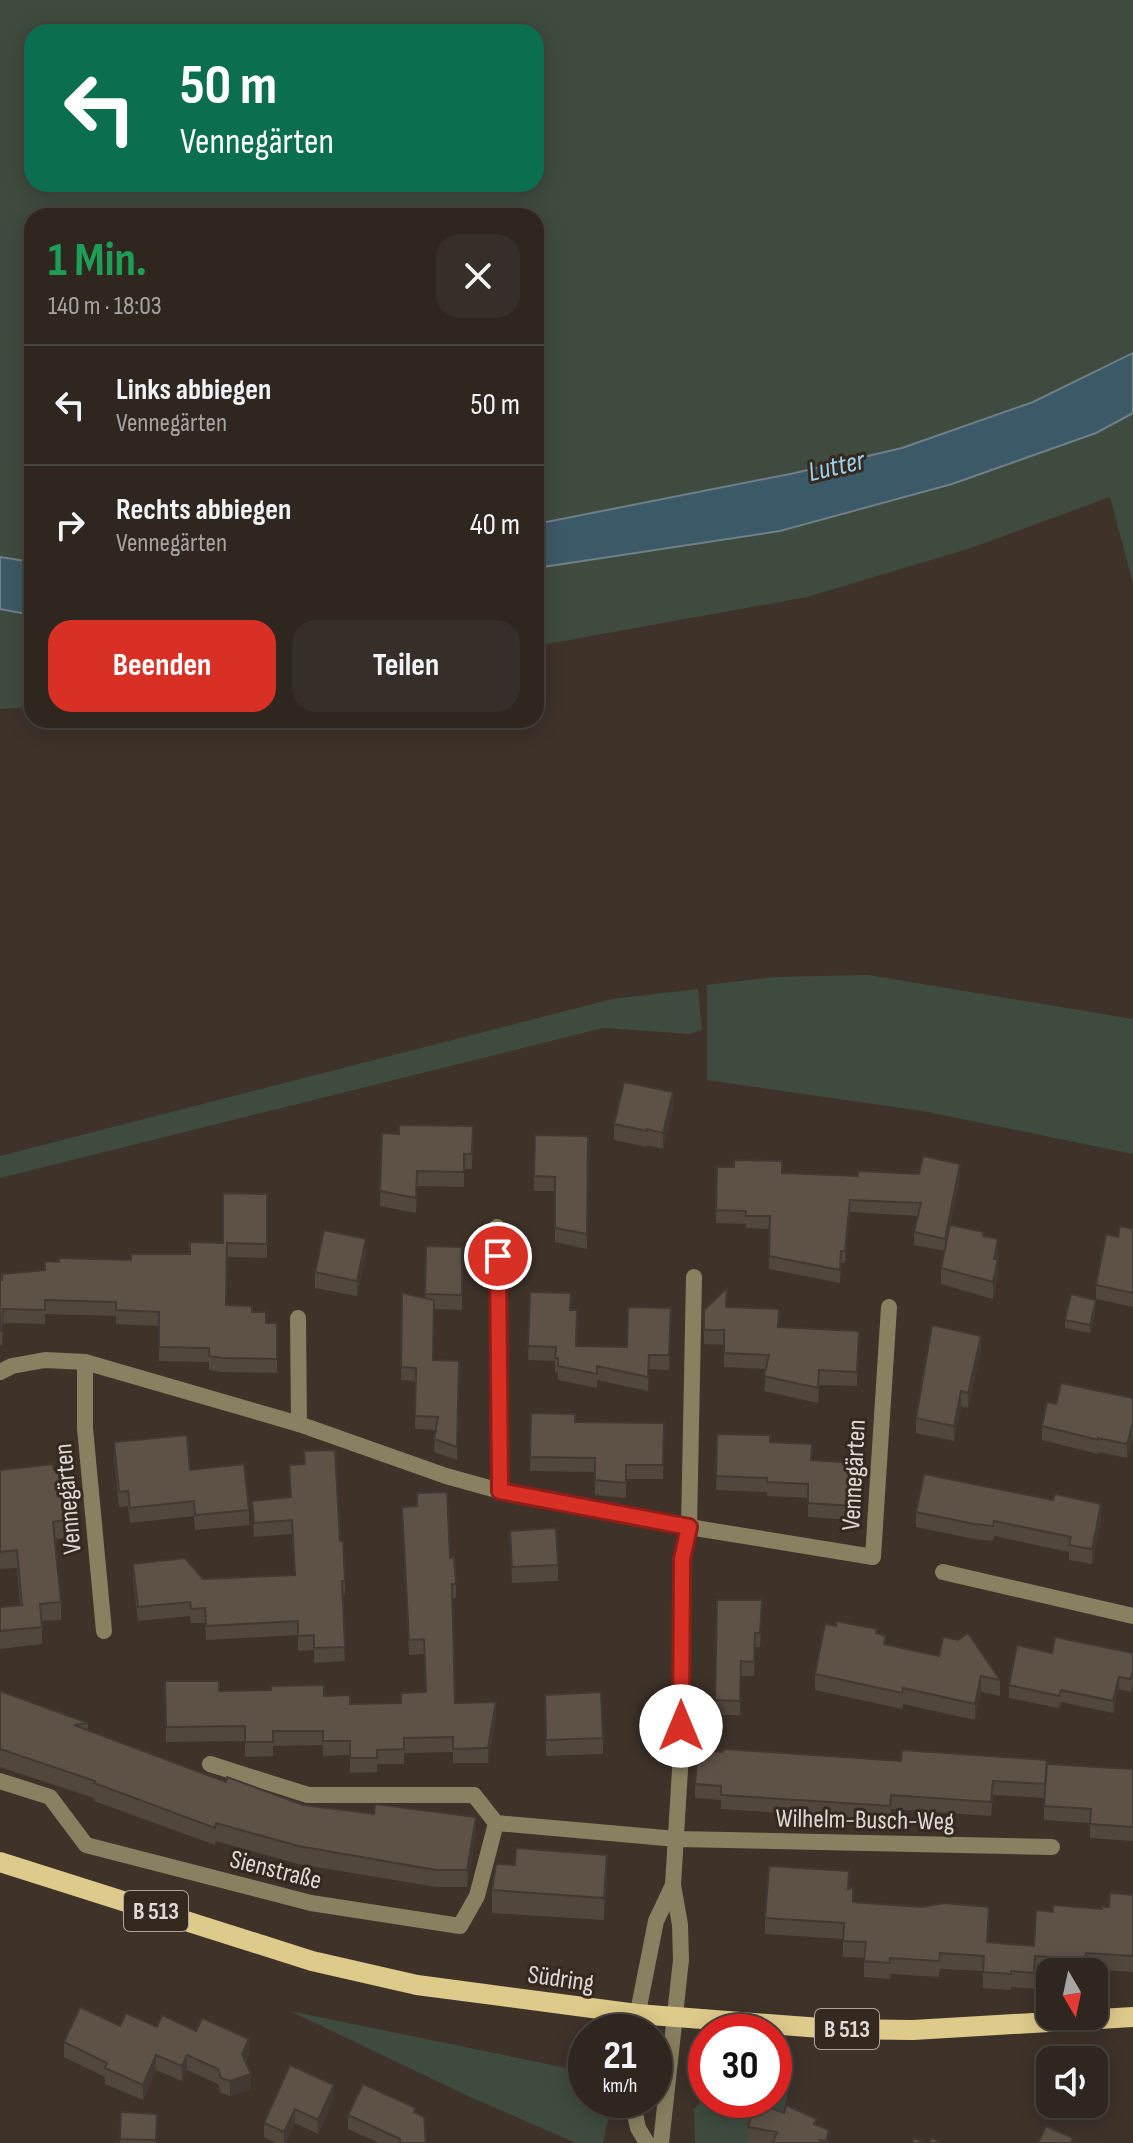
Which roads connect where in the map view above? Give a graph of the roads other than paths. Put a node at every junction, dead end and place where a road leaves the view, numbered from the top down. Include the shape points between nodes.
1 (497, 1227) dead end
2 (694, 1277) dead end
3 (889, 1307) dead end
4 (298, 1318) dead end
5 (85, 1362) junction
6 (0, 1372) edge
7 (299, 1424) junction
8 (500, 1491) junction
9 (689, 1527) junction
10 (943, 1572) dead end
11 (1133, 1616) edge
12 (104, 1631) dead end
13 (210, 1764) dead end
14 (0, 1781) edge
15 (496, 1823) junction
16 (677, 1839) junction
17 (1052, 1847) dead end
18 (0, 1862) edge
19 (673, 1885) junction
20 (584, 2014) edge
21 (638, 2014) edge
22 (1133, 2017) edge
23 (672, 2018) edge
24 (675, 2018) junction
25 (636, 2118) edge
26 (647, 2143) edge
27 (661, 2143) edge

1 - 8 street
2 - 9 street
3 - 9 street, Vennegärten via 873,1557
4 - 7 street
5 - 6 street, Vennegärten via 45,1360
5 - 7 street, Vennegärten
5 - 12 street, Vennegärten via 85,1428
7 - 8 street, Vennegärten
8 - 9 street, Vennegärten
9 - 16 street via 682,1559
10 - 11 street
13 - 15 street via 308,1795 474,1795
14 - 15 street, Sienstraße via 50,1797 86,1845 311,1903 460,1926 477,1896
15 - 16 street
16 - 17 street, Wilhelm-Busch-Weg
16 - 19 street
18 - 20 main road, Südring / B 513 via 312,1961
19 - 21 street via 656,1921
19 - 24 street via 681,1960
22 - 24 main road, Südring / B 513 via 913,2030
23 - 24 main road, Südring / B 513
24 - 27 street
25 - 26 street

